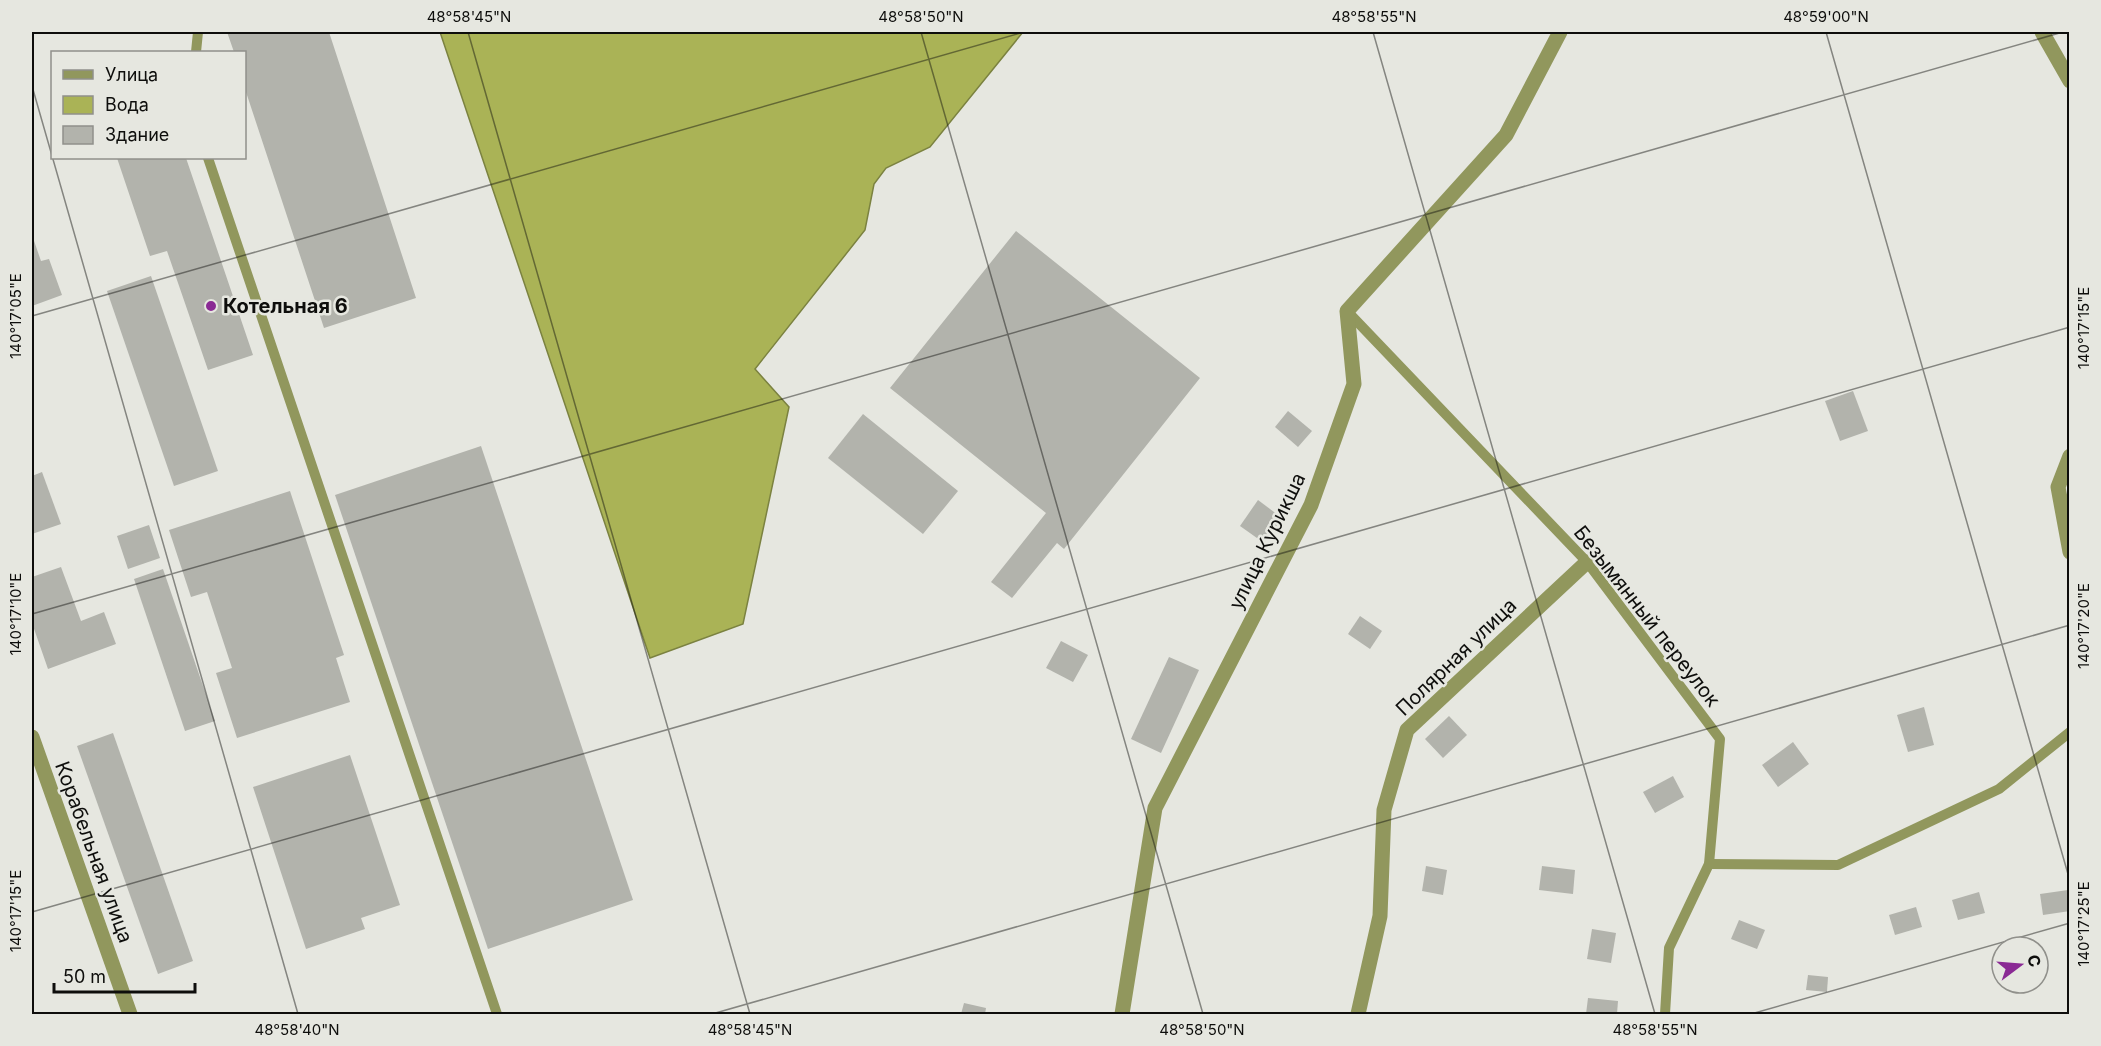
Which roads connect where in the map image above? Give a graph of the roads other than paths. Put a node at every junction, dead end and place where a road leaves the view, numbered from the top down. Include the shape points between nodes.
1 (198, 32) edge
2 (1560, 32) edge
3 (2042, 32) edge
4 (196, 51) edge
5 (2068, 74) edge
6 (208, 159) edge
7 (1347, 311) junction
8 (2070, 456) edge
9 (2070, 552) edge
10 (1587, 562) junction
11 (2070, 732) edge
12 (32, 737) edge
13 (1709, 864) junction
14 (130, 1014) edge
15 (496, 1014) edge
16 (1122, 1014) edge
17 (1358, 1014) edge
18 (1665, 1014) edge

1 - 4 lane
2 - 7 street via 1506,135
3 - 5 street
6 - 15 lane
7 - 10 lane, Безымянный переулок
7 - 16 street, улица Курикша via 1353,384 1311,505 1155,808
8 - 9 street via 2058,487
10 - 13 lane, Безымянный переулок via 1720,739
10 - 17 street, Полярная улица via 1407,730 1384,810 1380,916
11 - 13 lane via 1999,789 1838,865
12 - 14 street, Корабельная улица
13 - 18 lane, Безымянный переулок via 1669,948

